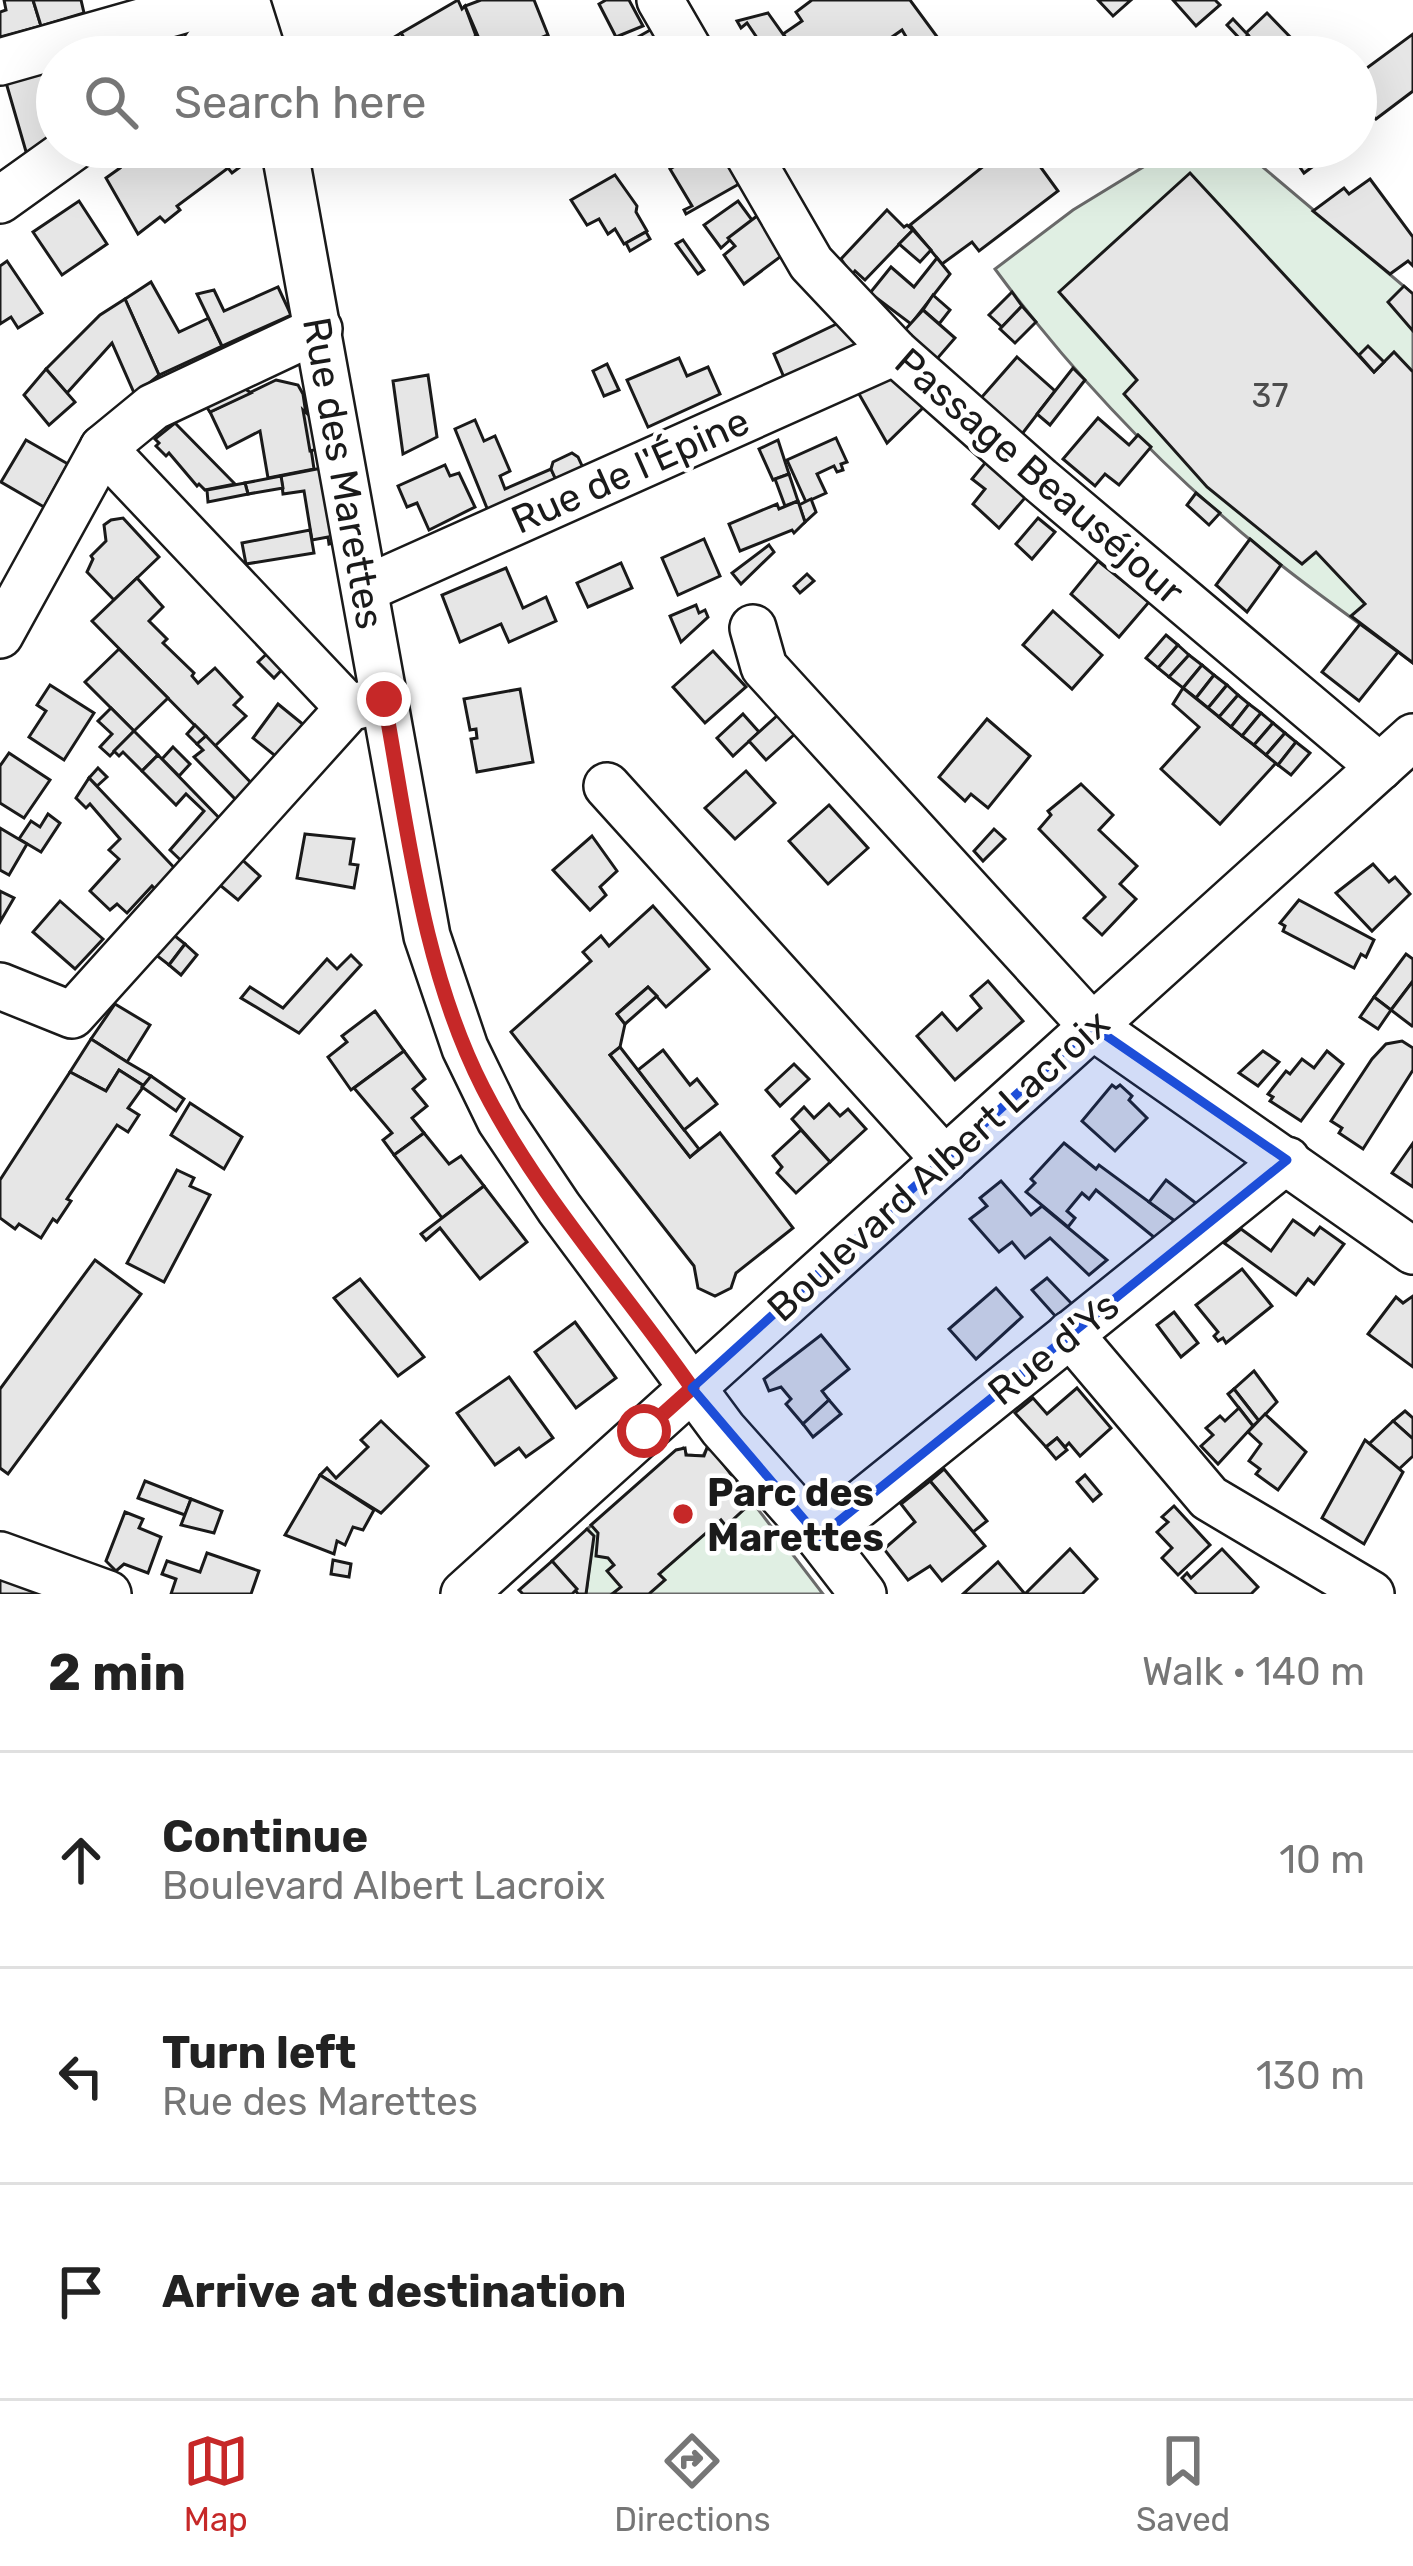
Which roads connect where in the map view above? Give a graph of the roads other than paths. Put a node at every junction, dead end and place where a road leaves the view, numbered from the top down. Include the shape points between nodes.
1 (218, 0) edge
2 (243, 0) edge
3 (660, 0) edge
4 (91, 36) edge
5 (215, 36) edge
6 (256, 36) edge
7 (681, 36) edge
8 (36, 52) edge
9 (0, 62) edge
10 (45, 168) edge
11 (288, 168) edge
12 (756, 168) edge
13 (0, 200) edge
14 (319, 329) junction
15 (896, 352) junction
16 (103, 448) junction
17 (365, 589) junction
18 (752, 628) dead end
19 (0, 635) edge
20 (366, 704) junction
21 (1396, 752) edge
22 (607, 786) dead end
23 (0, 986) edge
24 (1093, 1026) junction
25 (945, 1160) junction
26 (1287, 1160) junction
27 (1413, 1251) edge
28 (1070, 1334) junction
29 (692, 1388) junction
30 (820, 1537) junction
31 (0, 1555) edge
32 (108, 1594) edge
33 (464, 1594) edge
34 (863, 1594) edge
35 (1371, 1594) edge

1 - 4 street
2 - 5 street
2 - 6 street
3 - 7 street
8 - 9 street
10 - 13 street
11 - 14 street, Rue des Marettes
12 - 15 street, Passage Beauséjour via 811,262
14 - 16 street via 153,407
14 - 17 street, Rue des Marettes
15 - 17 street, Rue de l'Épine
15 - 21 street, Passage Beauséjour via 1040,480
16 - 19 street
16 - 20 street
17 - 20 street, Rue des Marettes
18 - 24 street via 764,667
20 - 23 street via 72,1015
20 - 29 street, Rue des Marettes via 427,936 481,1085
21 - 24 street, Boulevard Albert Lacroix
22 - 25 street
24 - 25 street, Boulevard Albert Lacroix
24 - 26 street
25 - 29 street, Boulevard Albert Lacroix
26 - 27 street
26 - 28 street, Rue d'Ys
28 - 30 street, Rue d'Ys
28 - 35 street via 1209,1498
29 - 30 street, Rue des Marettes
29 - 33 street, Boulevard Albert Lacroix
30 - 34 street, Rue des Marettes
31 - 32 street

